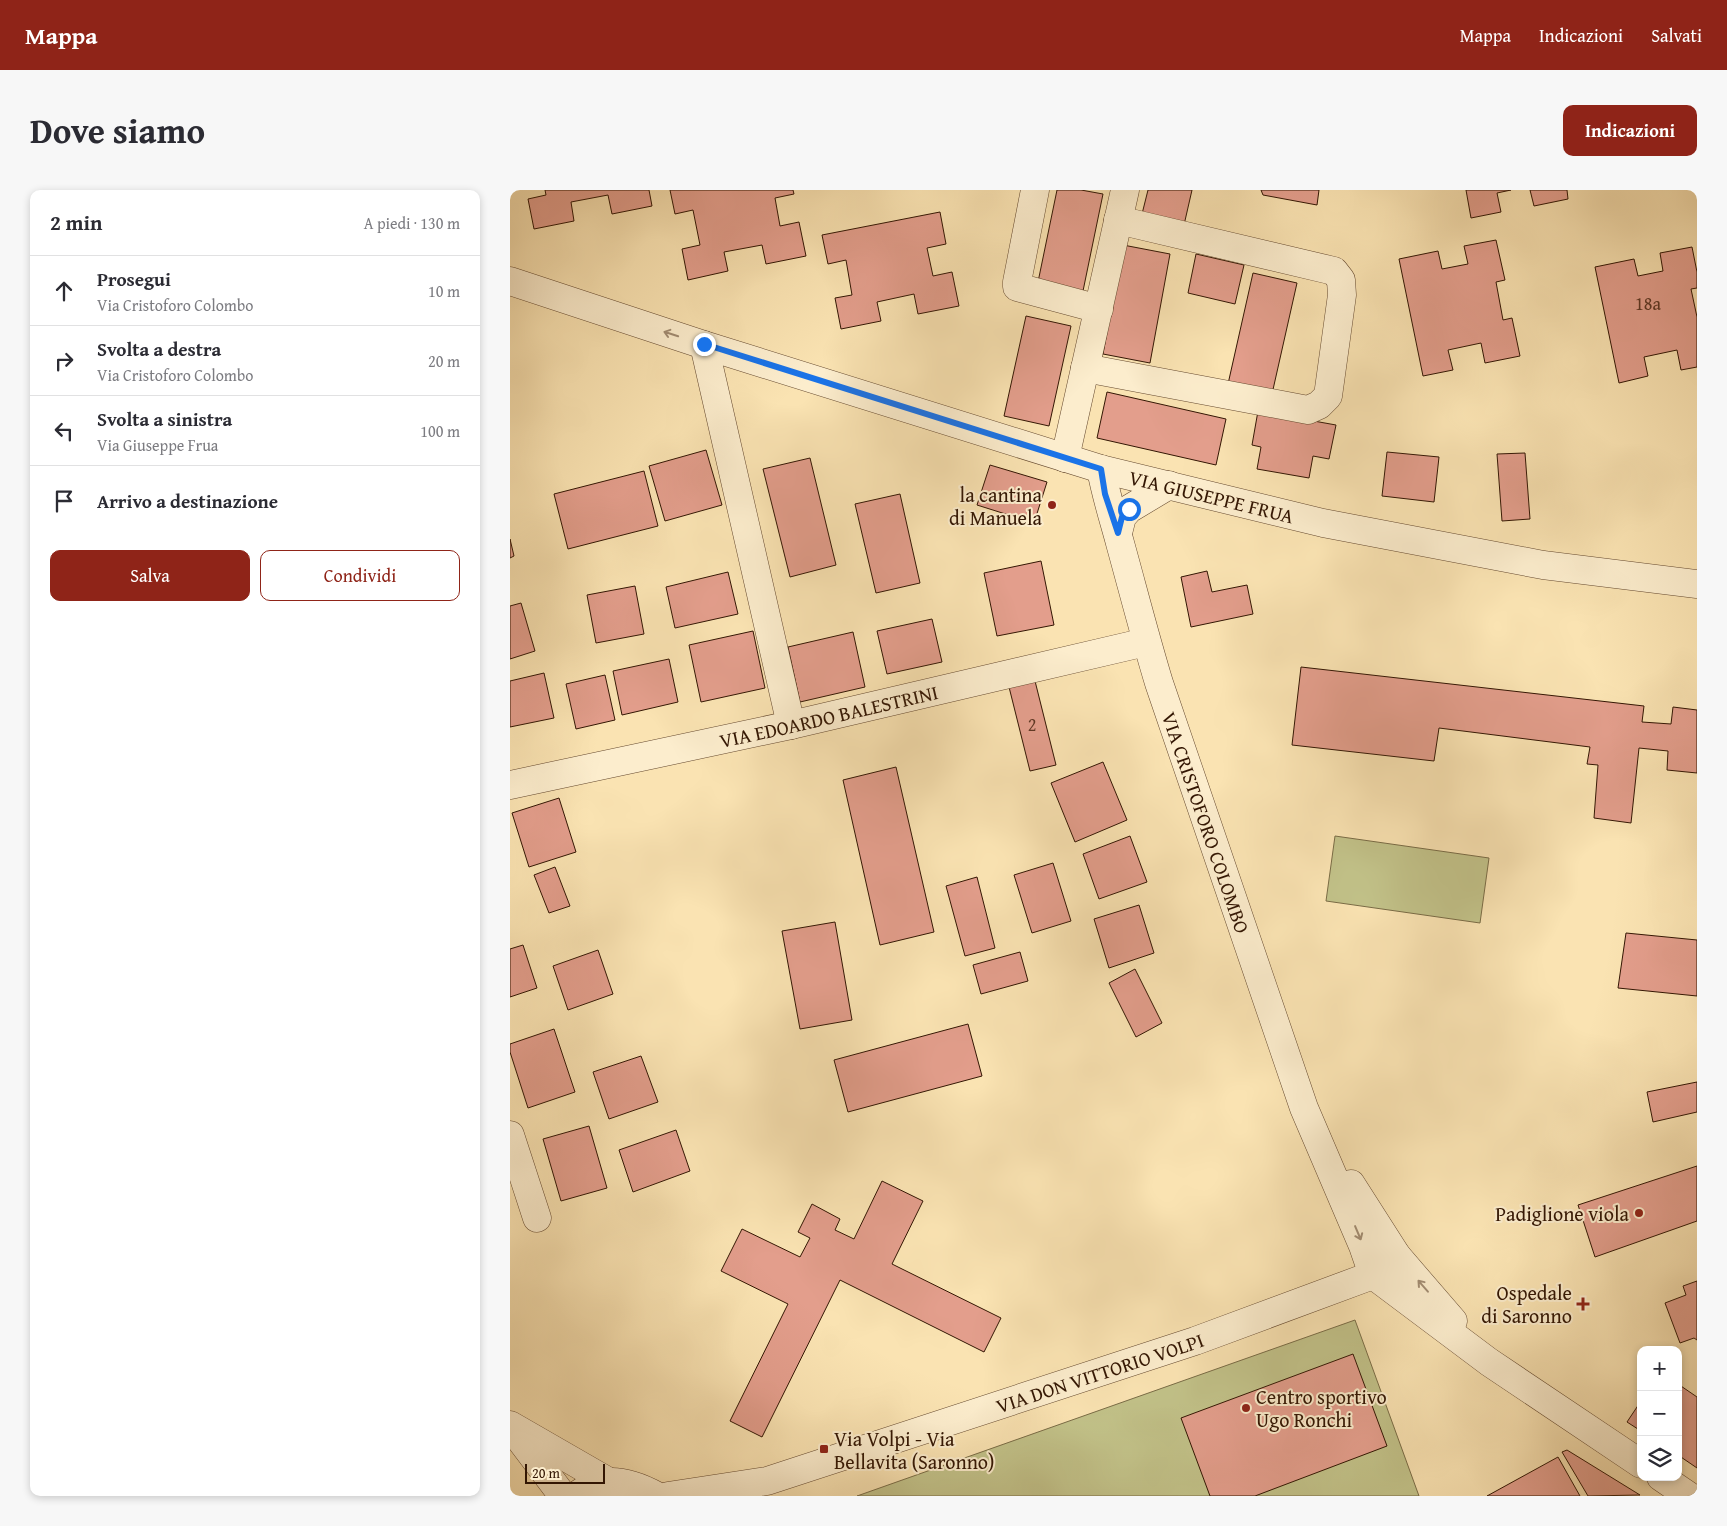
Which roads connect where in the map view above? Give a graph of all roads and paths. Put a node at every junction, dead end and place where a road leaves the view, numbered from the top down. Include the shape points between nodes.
1 (1035, 190) edge
2 (1125, 190) edge
3 (1118, 220) junction
4 (510, 281) edge
5 (1099, 309) junction
6 (704, 344) junction
7 (1085, 368) junction
8 (1065, 458) junction
9 (1101, 469) junction
10 (1169, 485) junction
11 (1118, 533) junction
12 (1697, 584) edge
13 (1146, 642) junction
14 (791, 725) junction
15 (510, 785) edge
16 (1304, 1108) junction
17 (510, 1135) edge
18 (537, 1218) dead end
19 (1397, 1256) junction
20 (1373, 1275) junction
21 (1489, 1362) junction
22 (510, 1426) edge
23 (1637, 1461) edge
24 (767, 1481) junction
25 (1667, 1481) edge
26 (609, 1482) junction
27 (563, 1496) edge
28 (578, 1496) edge
29 (656, 1496) edge
30 (668, 1496) edge
31 (740, 1496) edge
32 (1689, 1496) edge

1 - 5 street via 1017,287
2 - 3 street
3 - 5 street
3 - 7 street via 1334,271 1340,280 1342,294 1328,396 1308,410
6 -> 4 street, VIA GIUSEPPE FRUA
5 - 7 street
6 - 8 street, VIA GIUSEPPE FRUA
6 - 14 street
7 - 8 street
8 - 9 street, VIA GIUSEPPE FRUA
9 - 10 street, VIA GIUSEPPE FRUA
9 - 11 street, VIA CRISTOFORO COLOMBO via 1105,494
10 - 11 street via 1129,509 1122,517
10 - 12 street, VIA GIUSEPPE FRUA via 1324,523 1533,563
11 - 13 street, VIA CRISTOFORO COLOMBO
13 - 14 street, VIA EDOARDO BALESTRINI
13 - 16 street, VIA CRISTOFORO COLOMBO
14 - 15 street, VIA EDOARDO BALESTRINI
16 - 19 street, VIA CRISTOFORO COLOMBO
16 -> 20 street, VIA CRISTOFORO COLOMBO
17 - 18 street
19 - 20 street
21 -> 19 street, VIA CRISTOFORO COLOMBO
20 - 21 street, VIA CRISTOFORO COLOMBO
20 - 24 street, VIA DON VITTORIO VOLPI via 1195,1341
21 - 23 street, VIA CRISTOFORO COLOMBO
22 - 26 street
22 - 27 street
24 - 30 street, VIA DON VITTORIO VOLPI
24 - 31 street, VIA DON VITTORIO VOLPI
25 - 32 street
26 - 28 street via 592,1485
26 - 29 street via 627,1483

